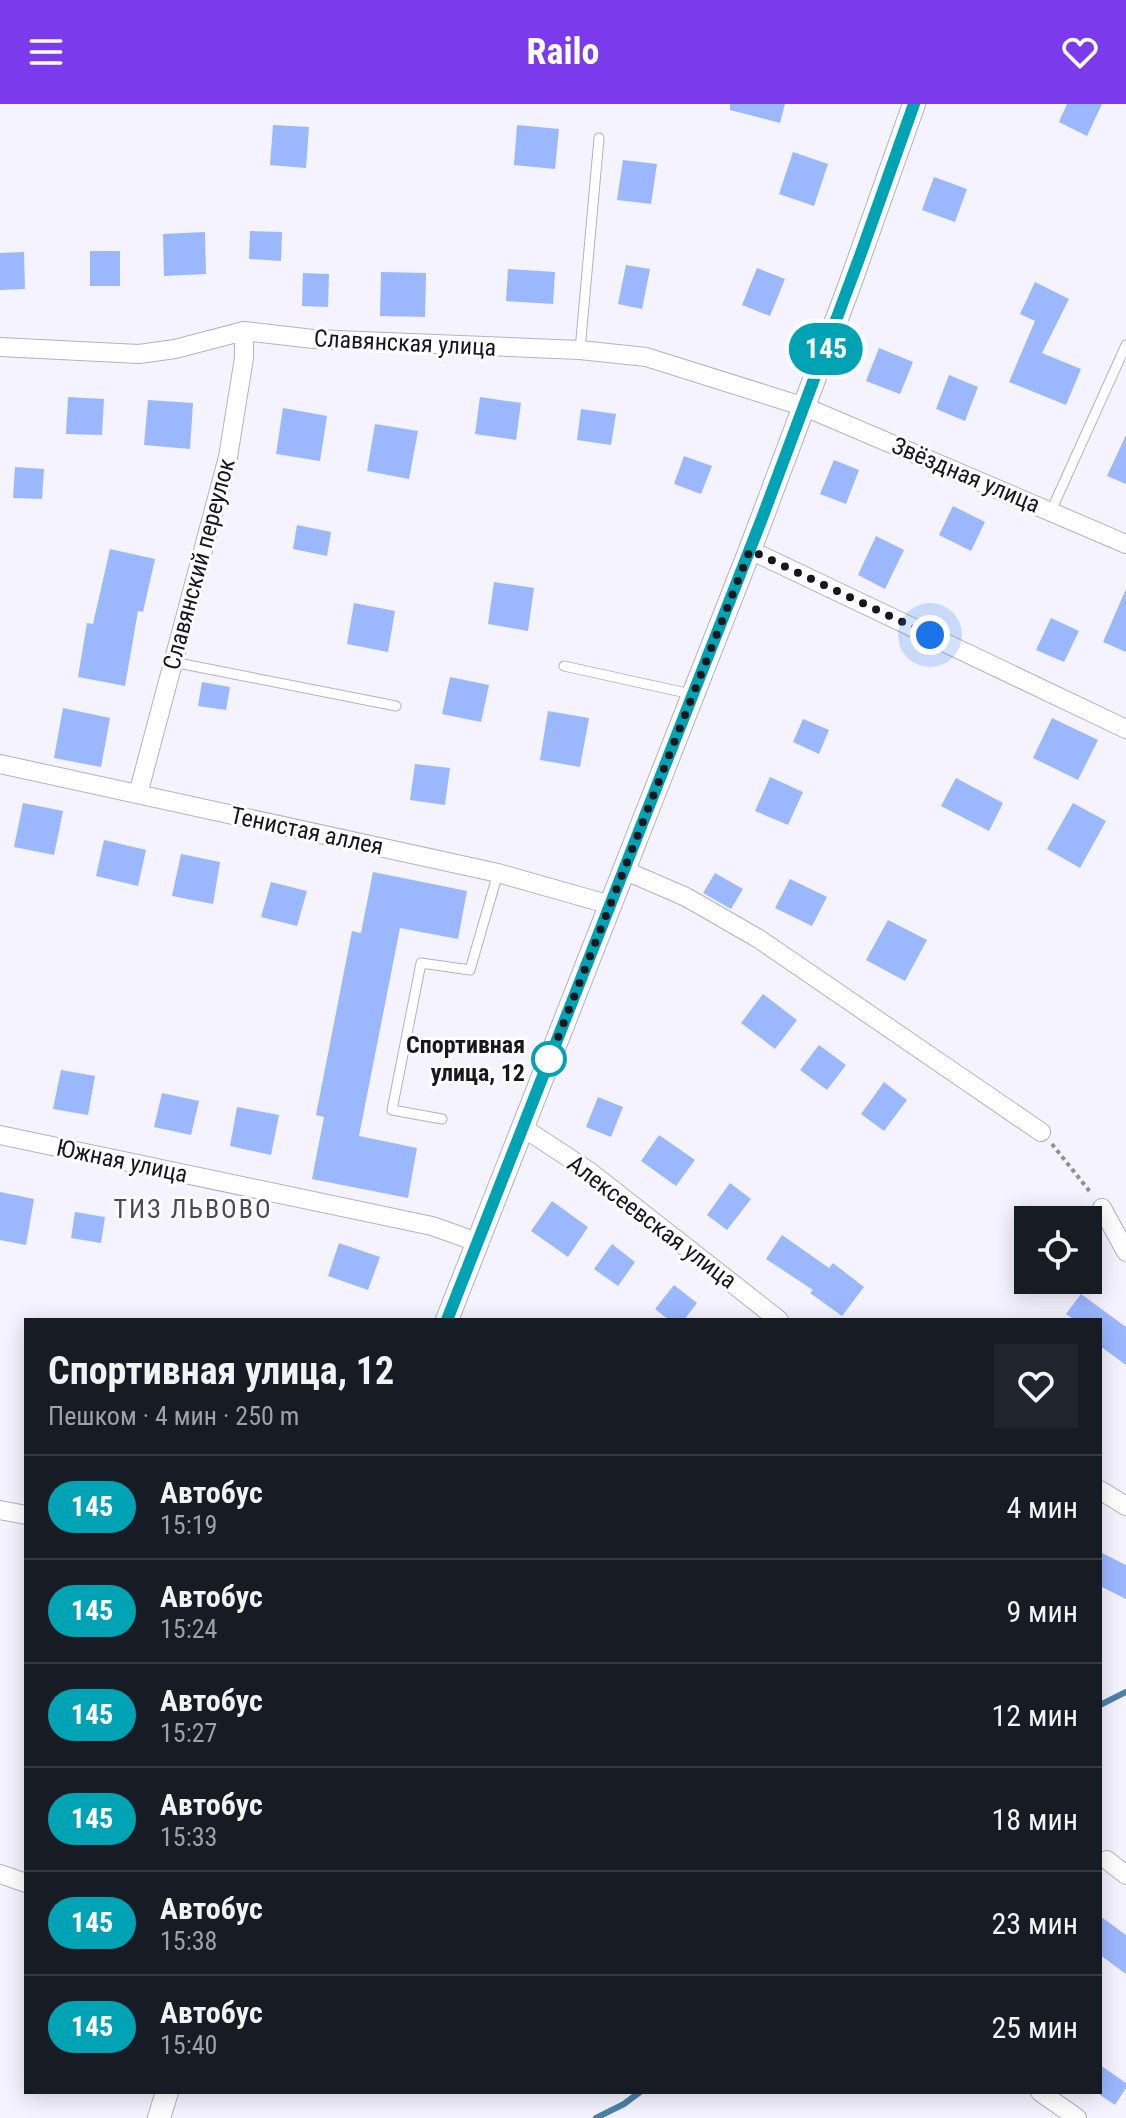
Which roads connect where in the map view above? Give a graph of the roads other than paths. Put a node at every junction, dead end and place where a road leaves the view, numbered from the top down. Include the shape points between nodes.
1 (914, 104) edge
2 (599, 138) dead end
3 (244, 331) junction
4 (1126, 345) edge
5 (0, 347) edge
6 (580, 350) junction
7 (805, 407) junction
8 (1051, 511) junction
9 (1126, 544) edge
10 (750, 550) junction
11 (173, 662) junction
12 (564, 666) dead end
13 (694, 695) junction
14 (396, 706) dead end
15 (1126, 729) edge
16 (0, 764) edge
17 (138, 794) junction
18 (626, 871) junction
19 (498, 873) junction
20 (611, 905) junction
21 (442, 1119) dead end
22 (522, 1127) junction
23 (1041, 1132) road end
24 (0, 1135) edge
25 (1102, 1208) dead end
26 (477, 1242) junction
27 (1126, 1252) edge
28 (448, 1318) edge
29 (776, 1318) edge
30 (1102, 1491) edge
31 (1126, 1506) edge
32 (0, 1510) edge
33 (24, 1515) edge
34 (1107, 1860) dead end
35 (0, 1874) edge
36 (1126, 1875) edge
37 (24, 1882) edge
38 (166, 2094) edge
39 (1043, 2094) edge
40 (159, 2118) edge
41 (1077, 2118) edge

1 - 7 street
2 - 6 lane
3 - 5 street, Славянская улица via 139,354
3 - 6 street, Славянская улица via 362,342
3 - 11 street, Славянский переулок via 228,457
4 - 8 lane
6 - 7 street, Славянская улица via 646,357
7 - 8 street, Звёздная улица
7 - 10 street
8 - 9 street, Звёздная улица
10 - 13 street
10 - 15 street
11 - 14 lane
11 - 17 street, Славянский переулок
12 - 13 lane
13 - 18 street
16 - 17 street, Тенистая аллея
17 - 19 street, Тенистая аллея
18 - 20 street
18 - 23 street via 686,897 759,939
19 - 20 street, Тенистая аллея
19 - 21 lane via 470,970 421,963 392,1110
20 - 22 street
22 - 26 street
22 - 29 street, Алексеевская улица via 589,1171
24 - 26 street, Южная улица via 432,1226
25 - 27 street
26 - 28 street
30 - 31 street
32 - 33 street
34 - 36 street
35 - 37 street
38 - 40 street
39 - 41 street

